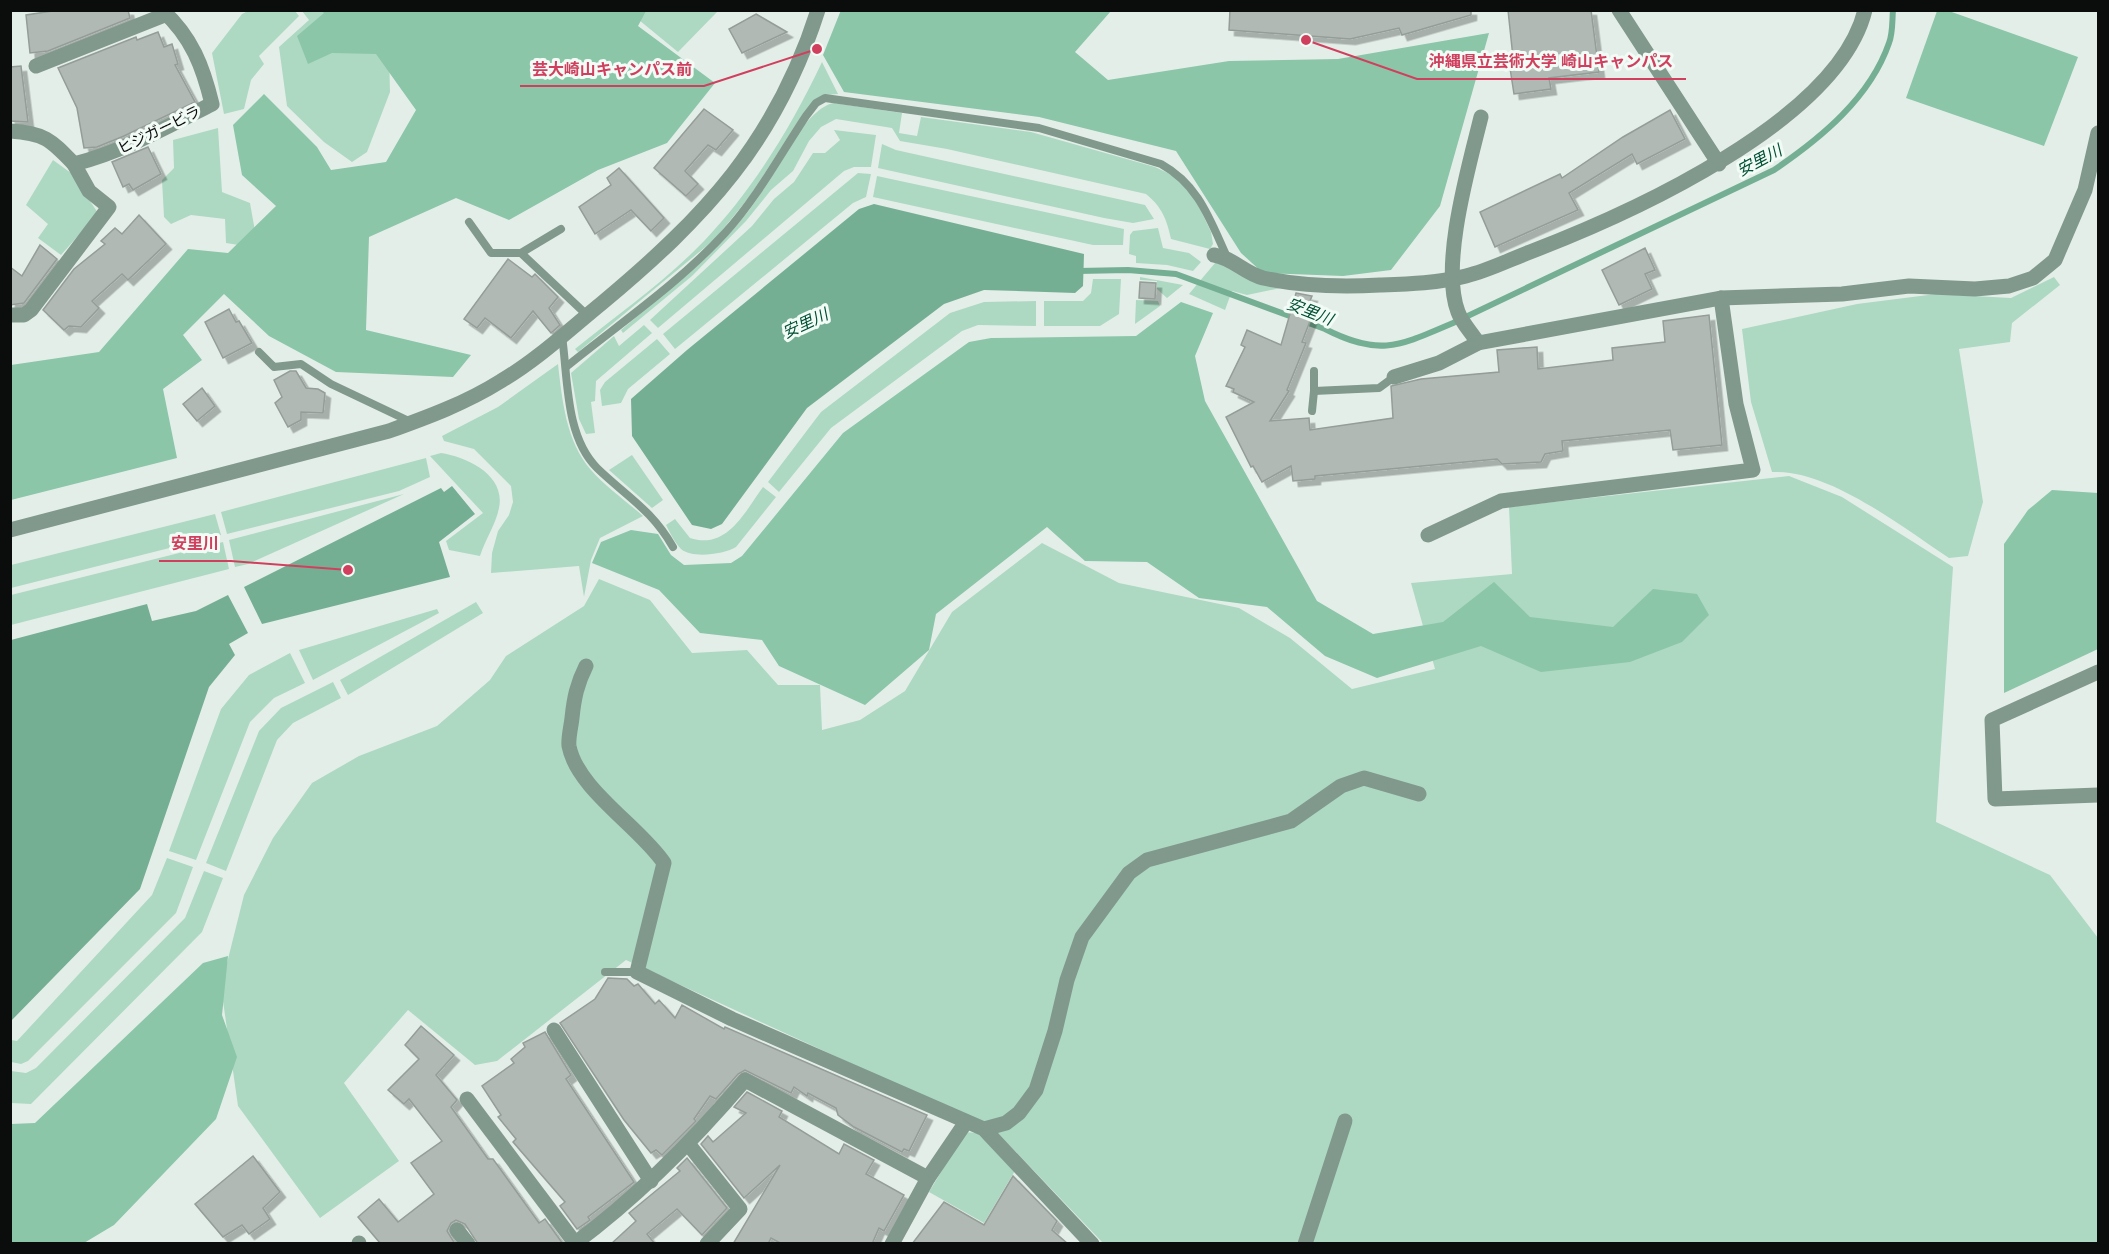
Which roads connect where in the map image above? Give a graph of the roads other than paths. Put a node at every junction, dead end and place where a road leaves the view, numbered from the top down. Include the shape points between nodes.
1 (818, 10) edge
2 (1619, 10) edge
3 (1865, 10) edge
4 (164, 12) edge
5 (36, 66) dead end
6 (1481, 117) dead end
7 (10, 131) edge
8 (2098, 132) edge
9 (74, 164) junction
10 (1719, 164) junction
11 (469, 222) dead end
12 (561, 229) dead end
13 (521, 253) junction
14 (1221, 256) joint
15 (1452, 278) junction
16 (1721, 298) junction
17 (10, 315) edge
18 (587, 315) junction
19 (562, 335) junction
20 (1474, 337) junction
21 (259, 352) dead end
22 (566, 367) junction
23 (1314, 371) dead end
24 (1394, 376) joint
25 (1314, 391) junction
26 (1312, 411) dead end
27 (412, 423) junction
28 (10, 530) edge
29 (1428, 535) dead end
30 (673, 547) dead end
31 (586, 666) dead end
32 (2098, 672) edge
33 (1419, 794) dead end
34 (2098, 795) edge
35 (605, 972) dead end
36 (637, 972) junction
37 (554, 1030) dead end
38 (467, 1099) dead end
39 (1345, 1121) dead end
40 (966, 1122) junction
41 (984, 1129) junction
42 (689, 1144) junction
43 (928, 1178) junction
44 (651, 1181) junction
45 (457, 1230) dead end
46 (575, 1243) edge
47 (468, 1244) edge
48 (707, 1244) edge
49 (892, 1244) edge
50 (1092, 1244) edge
51 (1305, 1244) edge

1 - 18 street via 796,70 755,146 709,206
2 - 10 street
3 - 10 street via 1860,31 1837,69 1774,124
4 - 5 street
4 - 9 street, ヒジガービラ via 197,54 212,104 128,147
6 - 15 street via 1461,201
7 - 9 street via 35,132
8 - 16 street via 2085,190 2071,227 2055,260 2033,278 1997,287 1910,286 1842,294
9 - 17 street via 89,191 109,207 31,310 24,315
10 - 15 street via 1593,228 1467,276
11 - 13 lane via 491,253
12 - 13 lane
13 - 18 lane
14 - 15 street via 1264,278 1336,286
14 - 22 lane via 1202,201 1182,178 1161,164 1039,128 825,98 806,116 725,233
15 - 20 street via 1458,312
16 - 20 street
16 - 29 street via 1736,404 1753,470 1502,501
18 - 19 street
19 - 22 lane
19 - 27 street via 503,380
20 - 24 street via 1439,363
21 - 27 lane via 274,367 302,364 331,384
22 - 30 lane via 570,405 580,441 596,466 660,524
23 - 25 lane
24 - 25 lane via 1379,388
25 - 26 lane
27 - 28 street
31 - 36 street via 575,689 569,746 601,798 640,833 664,863
32 - 34 street via 1992,720 1995,799
33 - 41 street via 1364,778 1352,781 1291,821 1147,860 1129,873 1082,937 1036,1089 1006,1123
35 - 36 lane
36 - 40 street via 732,1019
37 - 44 street
38 - 46 street
39 - 51 street
40 - 41 street
40 - 43 street
41 - 50 street
42 - 43 street via 745,1080
42 - 44 street
42 - 48 street via 740,1209
43 - 49 street
44 - 46 street
45 - 47 street

